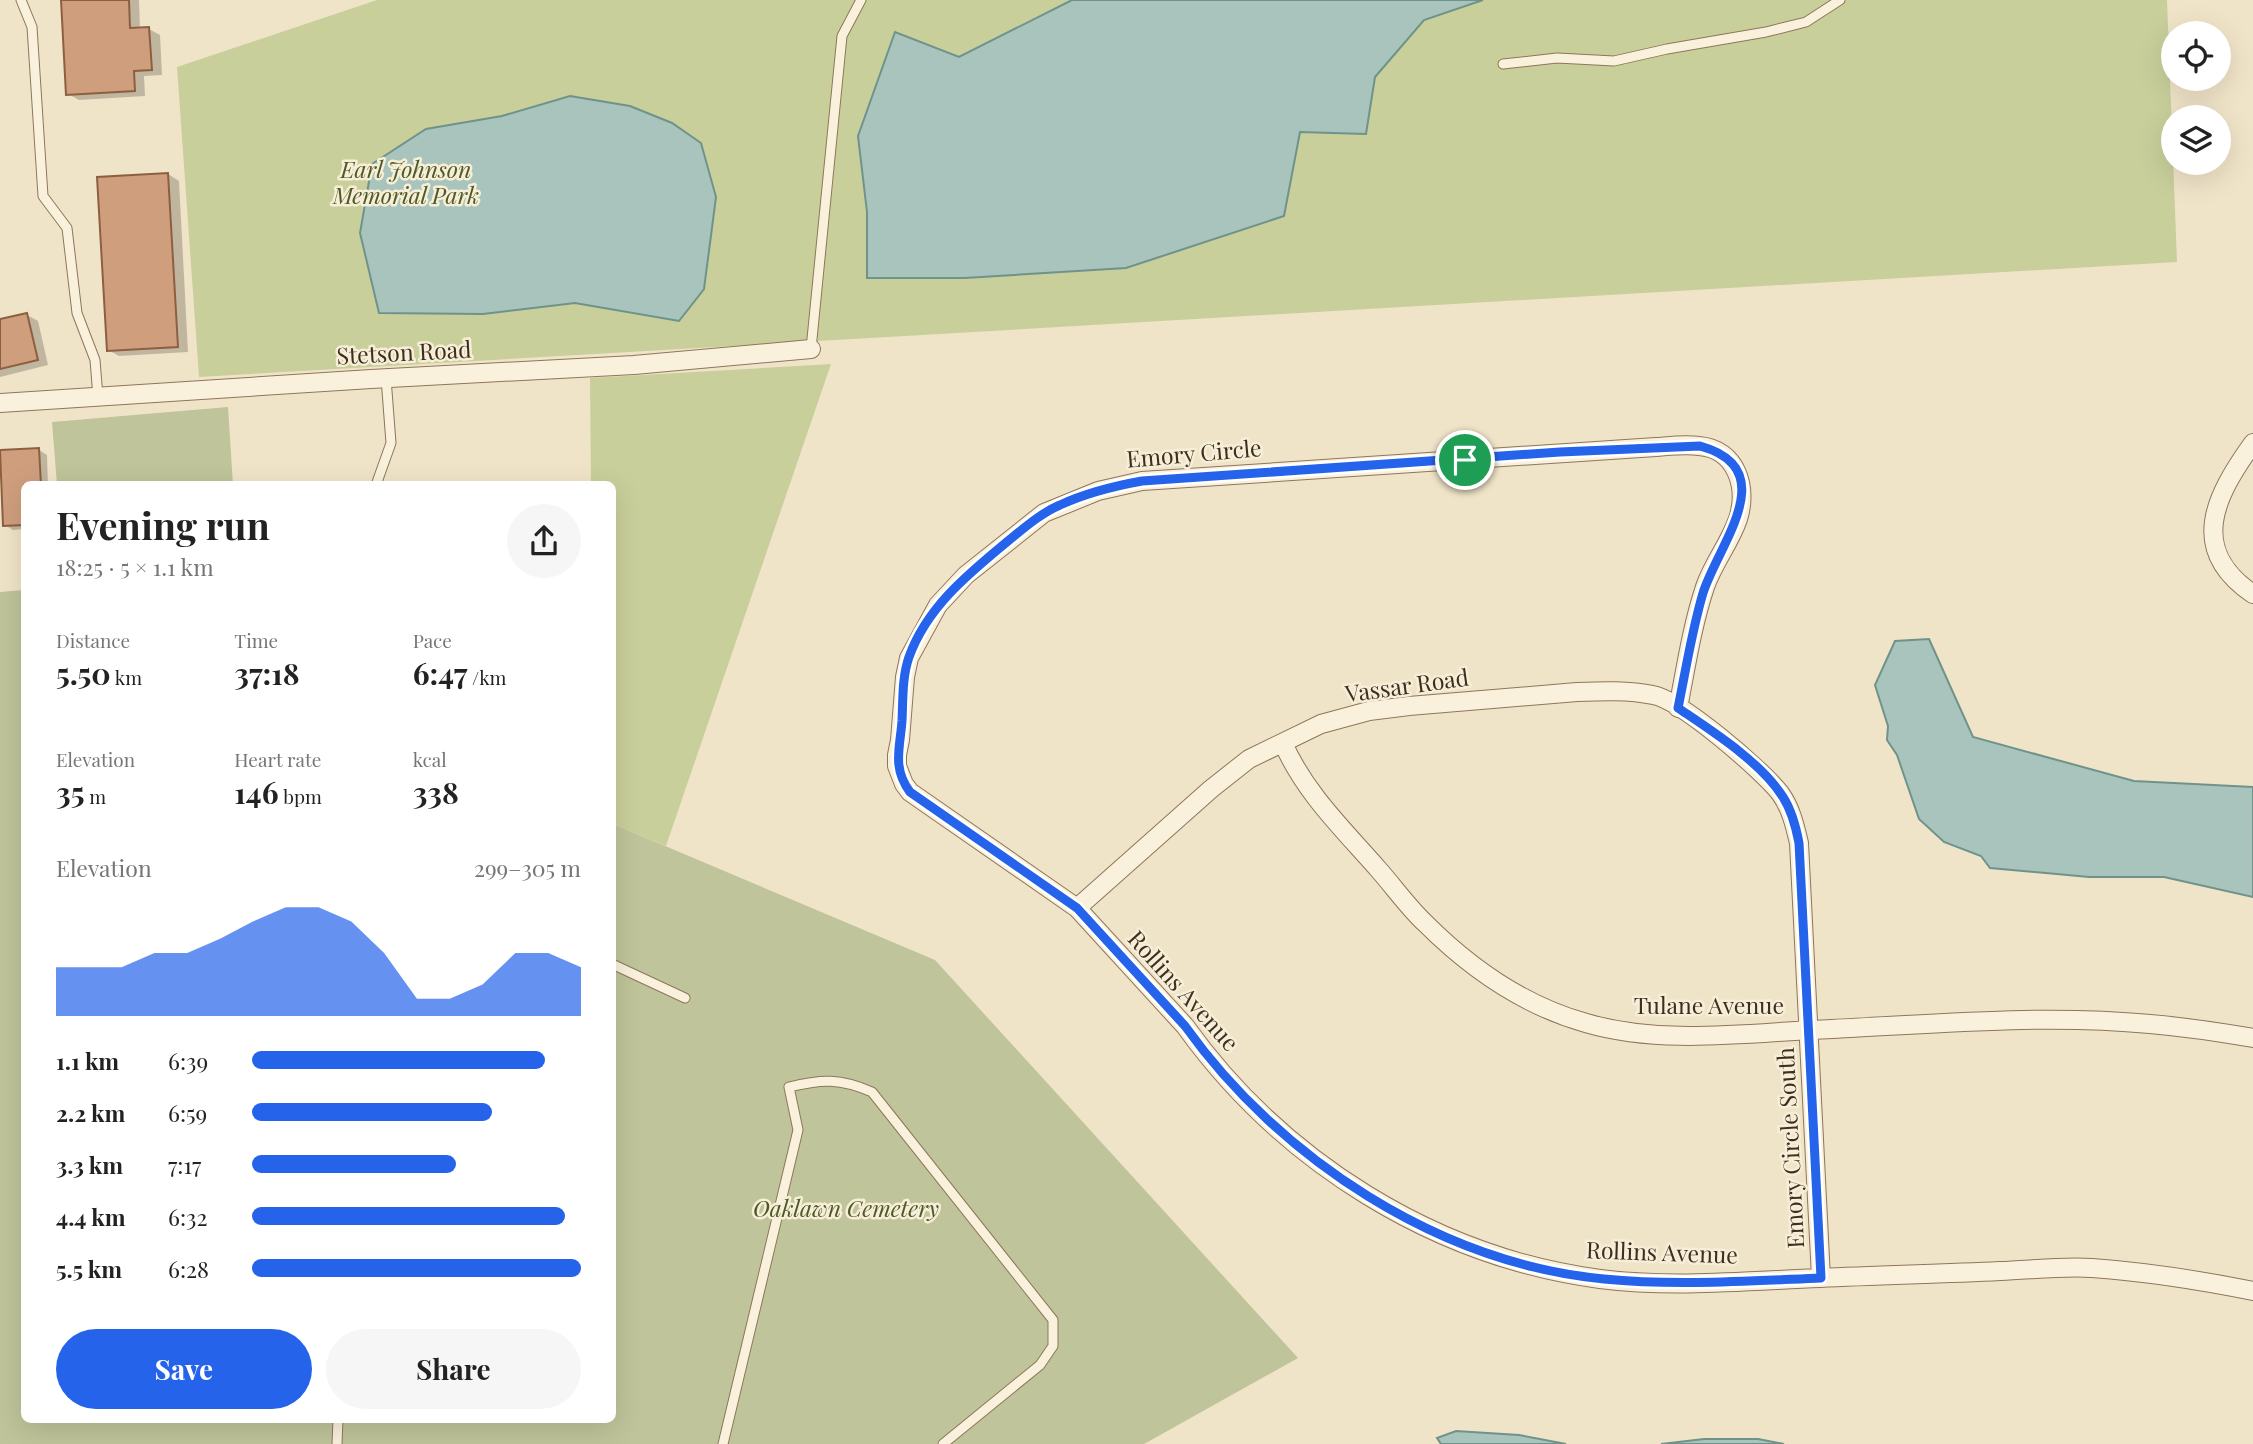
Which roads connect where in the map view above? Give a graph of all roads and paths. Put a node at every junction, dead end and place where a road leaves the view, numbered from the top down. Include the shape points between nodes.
1 (21, 0) edge
2 (861, 0) edge
3 (1840, 0) edge
4 (1503, 64) dead end
5 (811, 349) joint
6 (386, 378) junction
7 (98, 397) junction
8 (0, 403) edge
9 (2253, 443) edge
10 (377, 481) edge
11 (2253, 594) edge
12 (1678, 708) junction
13 (1283, 743) junction
14 (1077, 908) junction
15 (616, 966) edge
16 (685, 998) dead end
17 (1810, 1030) junction
18 (2253, 1038) edge
19 (1821, 1278) junction
20 (2253, 1291) edge
21 (338, 1423) edge
22 (337, 1444) edge
23 (723, 1444) edge
24 (943, 1444) edge

1 - 7 lane via 32,27 43,196 67,228 78,313 95,360
2 - 5 lane via 842,36
3 - 4 lane via 1805,22 1614,61 1557,58
5 - 6 street, Stetson Road via 634,365
6 - 7 street, Stetson Road
6 - 10 lane via 391,443
7 - 8 street, Stetson Road
9 - 11 street via 2221,494 2214,539 2218,560
12 - 13 street, Vassar Road via 1655,695 1606,691 1409,706 1321,724
12 - 14 street, Emory Circle via 1705,588 1733,530 1743,492 1735,469 1713,449 1656,447 1142,481 1098,491 1044,513 966,575 938,605 909,658 897,766 910,792
12 - 17 street, Emory Circle South via 1757,768 1790,811 1799,843
13 - 14 street, Vassar Road via 1249,758
13 - 17 street, Tulane Avenue via 1299,777 1318,802 1424,922 1460,955 1524,997 1587,1023 1632,1032 1728,1035
14 - 19 street, Rollins Avenue via 1238,1090 1281,1131 1364,1196 1433,1231 1553,1271 1601,1279 1717,1282
15 - 16 lane
17 - 18 street, Tulane Avenue via 2095,1021
17 - 19 street, Emory Circle South
19 - 20 street, Rollins Avenue via 2089,1268 2179,1276
21 - 22 lane
23 - 24 lane via 798,1130 789,1087 819,1079 850,1082 872,1093 1053,1320 1053,1346 1040,1365

